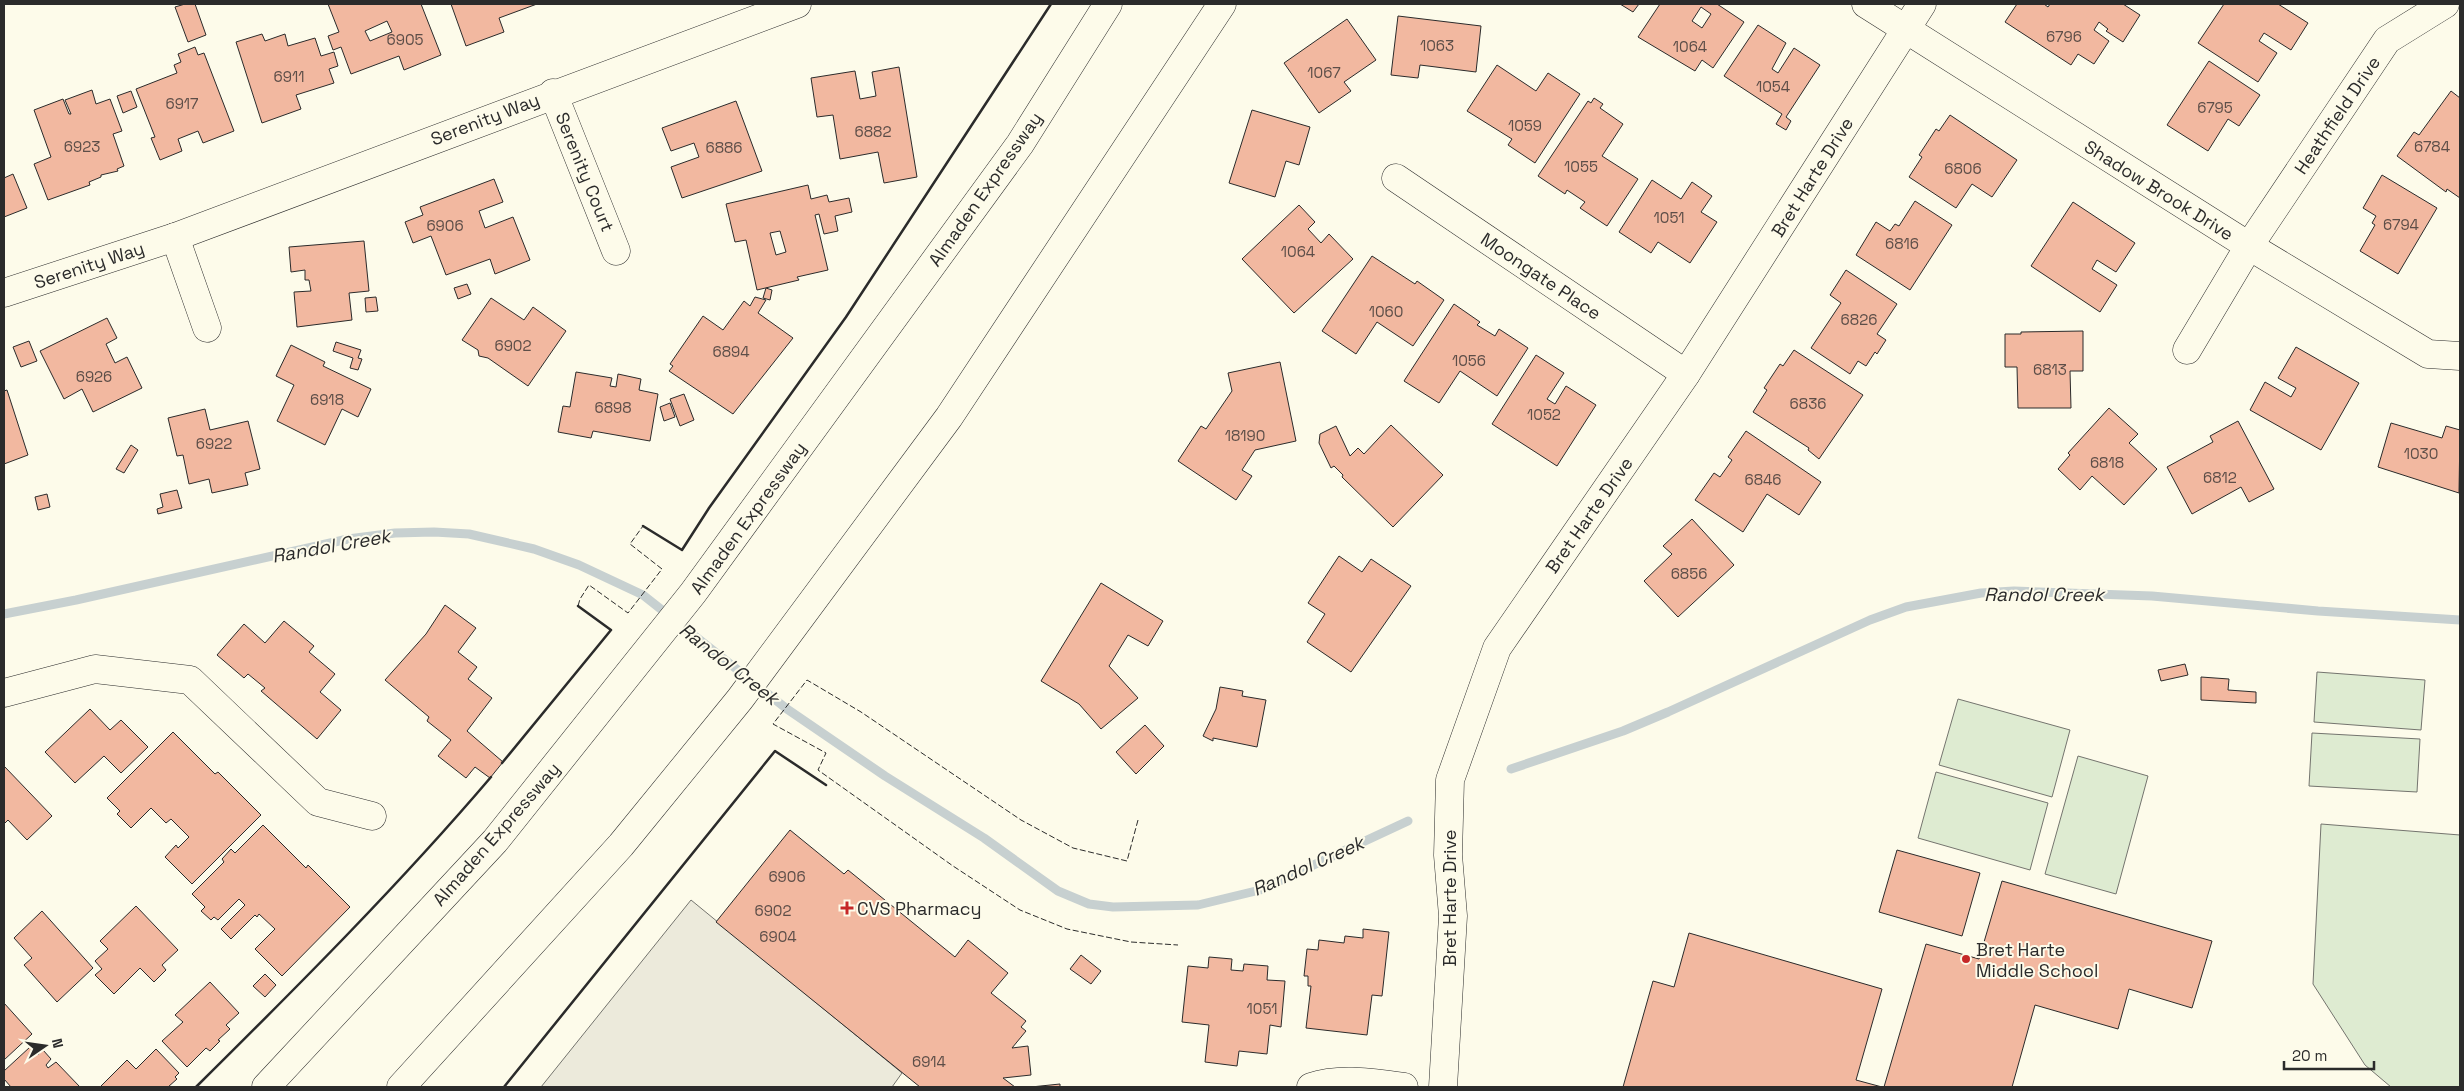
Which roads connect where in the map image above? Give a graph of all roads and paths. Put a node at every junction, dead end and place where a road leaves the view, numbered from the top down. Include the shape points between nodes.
1 (797, 4) edge
2 (1108, 4) edge
3 (1222, 4) edge
4 (1866, 4) edge
5 (1922, 4) edge
6 (2445, 4) edge
7 (1905, 30) junction
8 (553, 93) junction
9 (1396, 178) dead end
10 (175, 237) junction
11 (2249, 246) junction
12 (616, 251) dead end
13 (4, 293) edge
14 (207, 328) dead end
15 (2187, 350) dead end
16 (2460, 356) edge
17 (1686, 374) junction
18 (4, 693) edge
19 (372, 816) dead end
20 (266, 1087) edge
21 (401, 1087) edge
22 (1311, 1087) edge
23 (1404, 1087) edge
24 (1443, 1087) edge

1 - 8 street, Serenity Way
2 - 20 street, Almaden Expressway via 1020,144 694,593 495,841
3 - 21 street via 949,417 740,699 621,845
4 - 7 street, Shadow Brook Drive
5 - 7 street, Bret Harte Drive
6 - 11 street, Heathfield Drive via 2387,40
7 - 11 street, Shadow Brook Drive
7 - 17 street, Bret Harte Drive
8 - 10 street, Serenity Way
8 - 12 street, Serenity Court
9 - 17 street, Moongate Place
10 - 13 street, Serenity Way
10 - 14 street
11 - 15 street, Heathfield Drive
11 - 16 street, Shadow Brook Drive via 2428,354
17 - 24 street, Bret Harte Drive via 1497,648 1450,780 1448,855 1453,916
18 - 19 street via 95,669 190,680 318,802
22 - 23 street via 1361,1080

